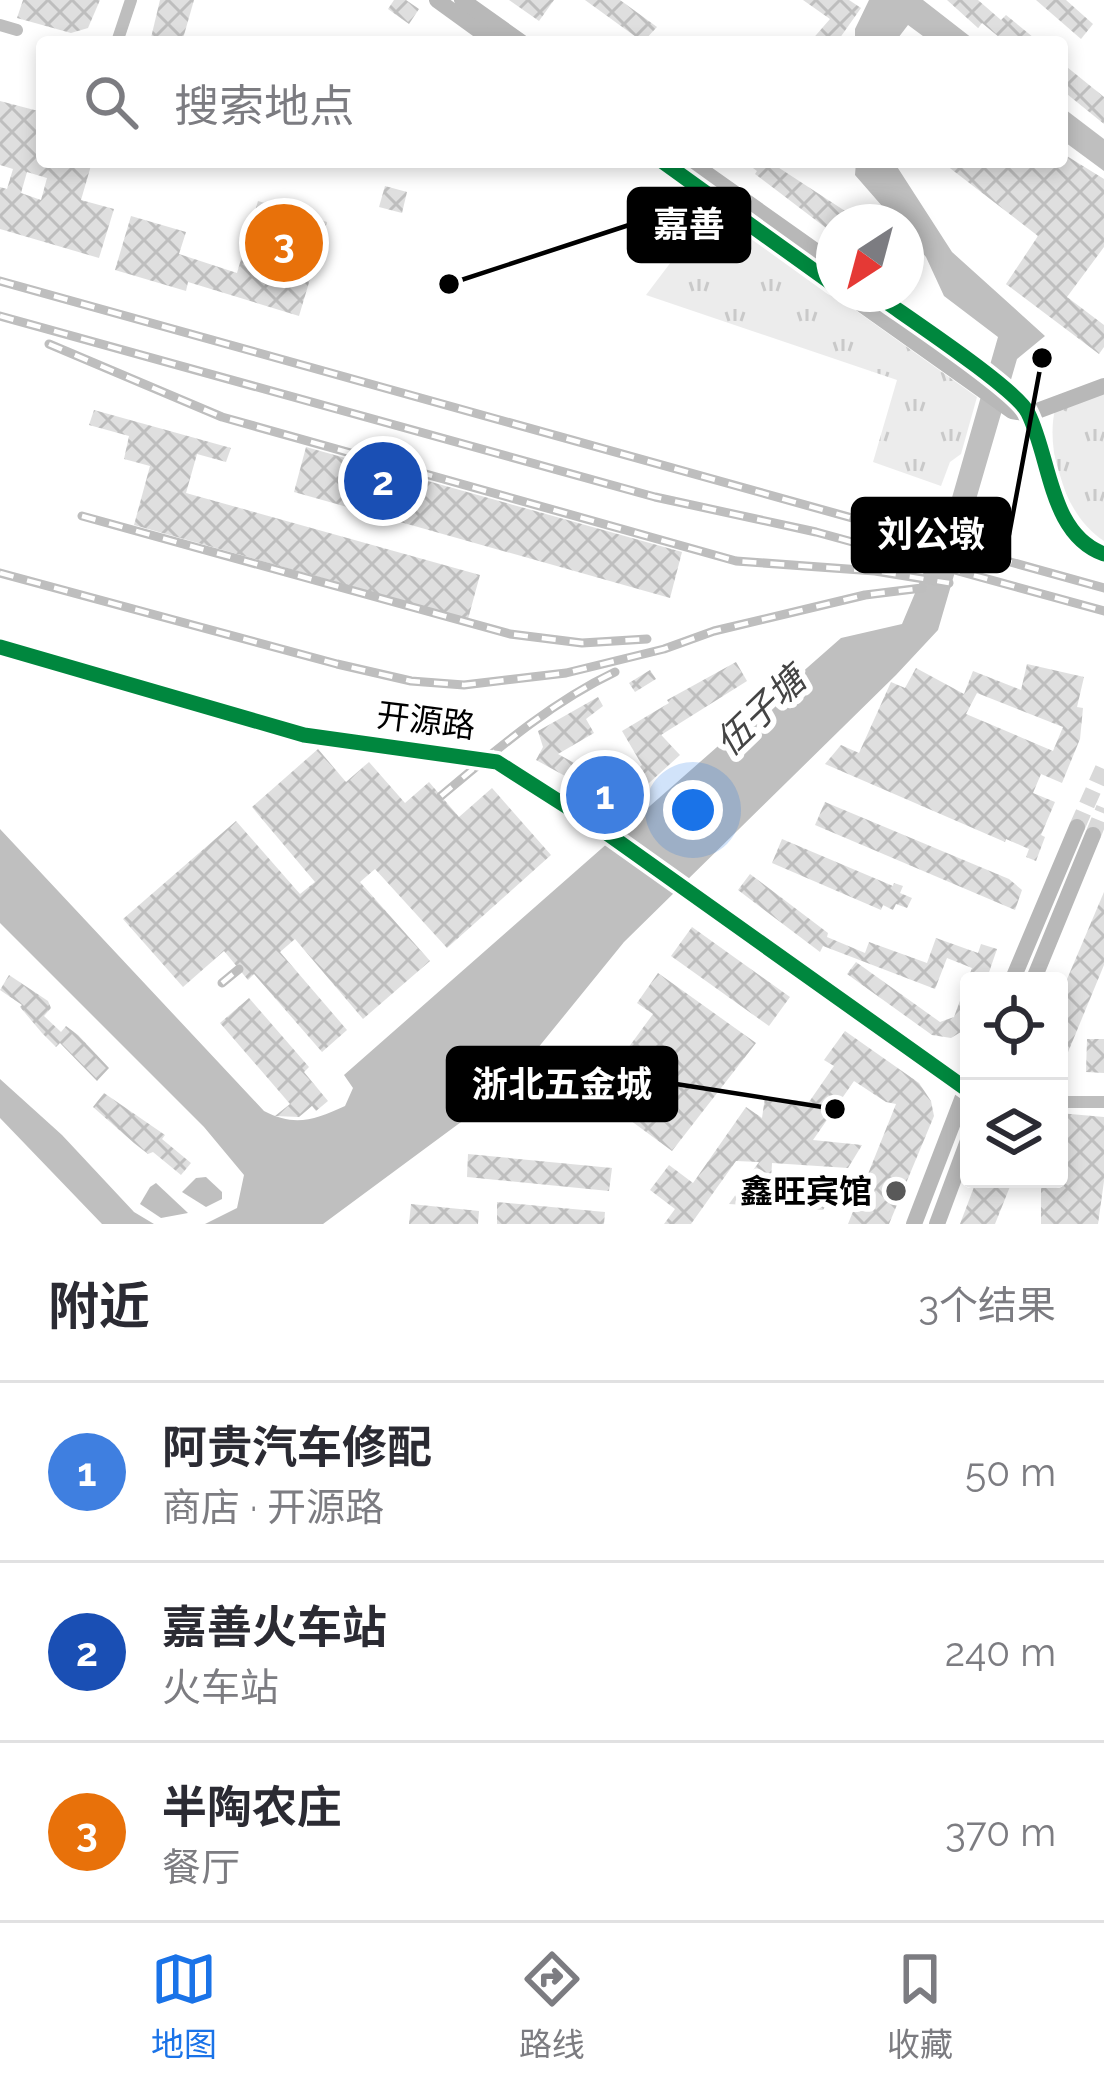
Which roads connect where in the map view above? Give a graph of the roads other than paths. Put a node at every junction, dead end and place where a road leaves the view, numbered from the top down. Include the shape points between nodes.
1 (131, 0) edge
2 (436, 0) edge
3 (462, 0) edge
4 (0, 25) edge
5 (17, 30) dead end
6 (119, 36) edge
7 (487, 36) edge
8 (513, 36) edge
9 (671, 168) edge
10 (698, 168) edge
11 (816, 251) edge
12 (816, 272) edge
13 (875, 312) edge
14 (897, 312) edge
15 (974, 376) junction
16 (1104, 386) edge
17 (1020, 409) junction
18 (1104, 554) edge
19 (0, 647) edge
20 (1016, 972) edge
21 (1036, 972) edge
22 (960, 1081) edge
23 (1068, 1102) edge
24 (1104, 1102) edge
25 (960, 1107) edge
26 (960, 1162) edge
27 (914, 1224) edge
28 (937, 1224) edge

1 - 6 street
2 - 7 street
3 - 8 street
4 - 5 street
9 - 12 street
10 - 11 street
13 - 15 street
14 - 15 street
15 - 17 street
16 - 17 street
17 - 18 street via 1067,526
19 - 22 street, 开源路 via 304,735 486,758 591,822
20 - 21 street via 1085,831
23 - 24 street
25 - 27 street
26 - 28 street

